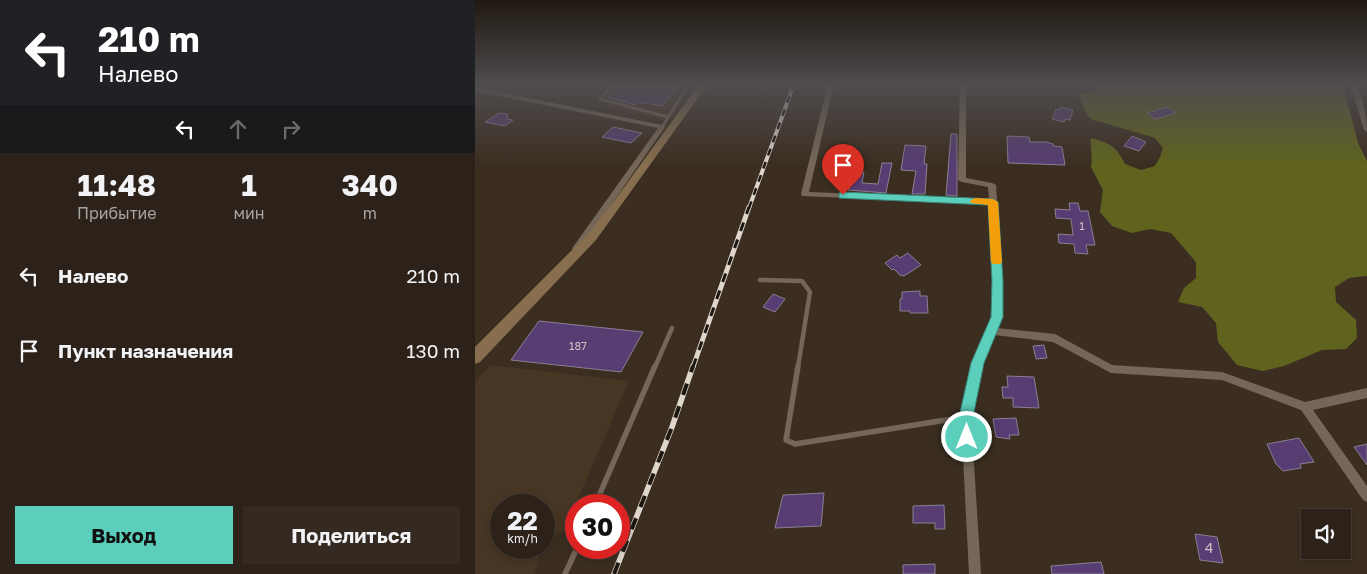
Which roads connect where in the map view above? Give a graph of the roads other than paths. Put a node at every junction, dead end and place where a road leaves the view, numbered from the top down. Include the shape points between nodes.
1 (582, 111) edge
2 (645, 111) edge
3 (672, 111) edge
4 (685, 111) edge
5 (825, 111) edge
6 (963, 111) edge
7 (1361, 111) edge
8 (668, 117) junction
9 (662, 127) junction
10 (1367, 130) edge
11 (993, 202) junction
12 (557, 275) junction
13 (760, 280) dead end
14 (672, 328) dead end
15 (992, 331) junction
16 (475, 357) edge
17 (1367, 393) edge
18 (1305, 406) junction
19 (966, 417) junction
20 (600, 494) edge
21 (1367, 496) edge
22 (572, 559) edge
23 (565, 574) edge
24 (975, 574) edge

1 - 9 street
2 - 8 lane
3 - 8 lane
4 - 12 main road via 606,219
5 - 11 street via 805,194
6 - 11 street via 962,180 992,186
7 - 10 street
8 - 9 lane
9 - 12 street
11 - 15 street via 998,281 997,317
12 - 16 main road
13 - 19 lane via 802,281 810,292 786,440 795,444
14 - 20 lane
15 - 18 street via 1055,338 1111,369 1222,376
15 - 19 street via 977,363
17 - 18 street
18 - 21 street
19 - 24 street
22 - 23 lane

